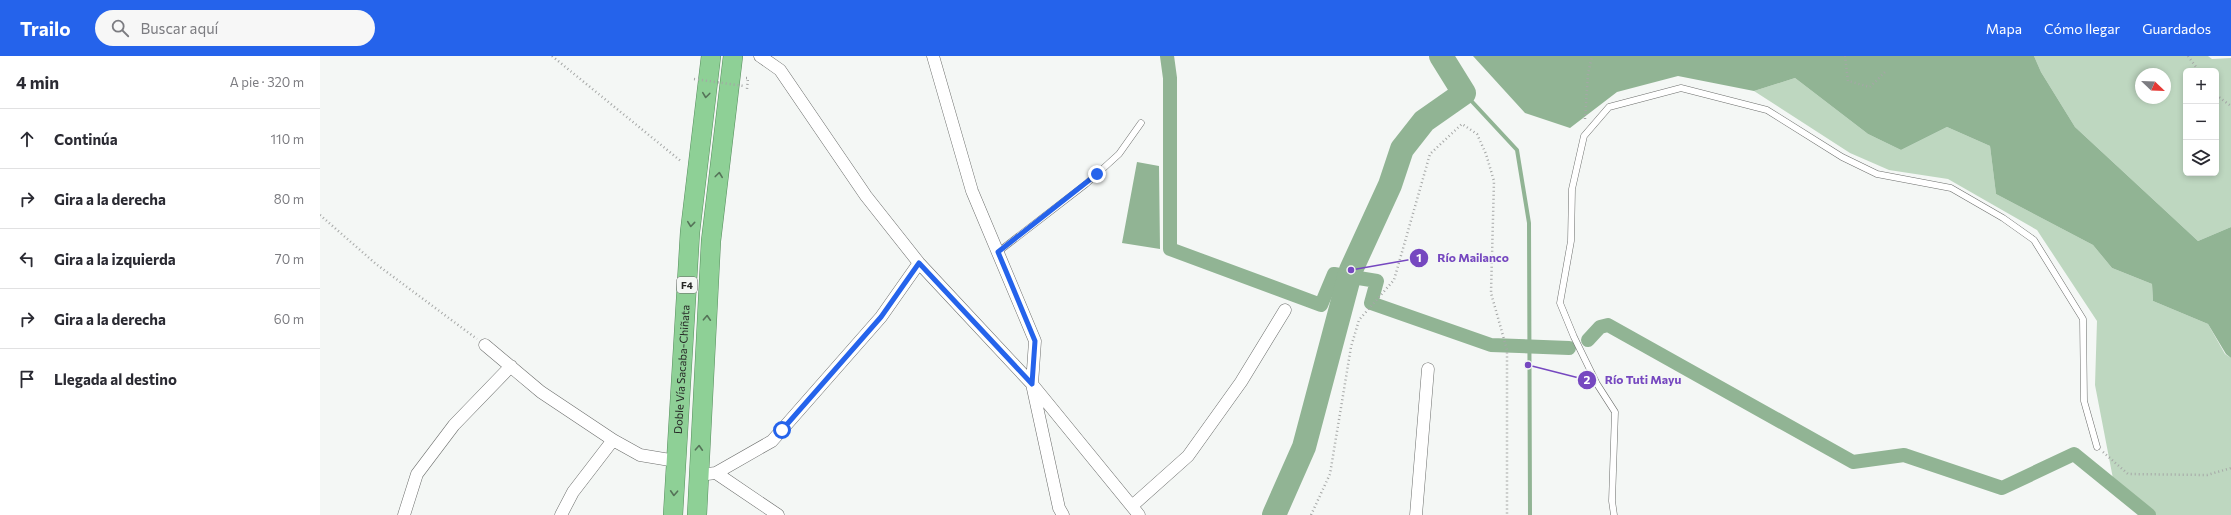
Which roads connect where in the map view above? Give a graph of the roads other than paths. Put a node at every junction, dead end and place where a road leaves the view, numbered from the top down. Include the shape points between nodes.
1 (733, 56) edge
2 (760, 56) edge
3 (932, 56) edge
4 (707, 59) edge
5 (1141, 123) dead end
6 (998, 252) junction
7 (919, 263) junction
8 (1285, 310) dead end
9 (485, 345) road end
10 (511, 366) junction
11 (1428, 369) dead end
12 (1032, 384) junction
13 (612, 440) junction
14 (2097, 446) road end
15 (676, 460) junction
16 (707, 474) junction
17 (1136, 510) edge
18 (404, 515) edge
19 (561, 515) edge
20 (673, 515) edge
21 (697, 515) edge
22 (778, 515) edge
23 (1063, 515) edge
24 (1416, 515) edge
25 (1614, 515) edge

16 -> 1 highway, Doble Vía Sacaba-Chiñata / F4 via 711,241
2 - 7 street via 780,70 866,196
3 - 6 street via 972,191
4 -> 15 highway, Doble Vía Sacaba-Chiñata / F4 via 690,240
5 - 6 lane via 1119,154 1086,184
6 - 12 street via 1035,341
7 - 12 street
7 - 16 street via 881,317 772,441
8 - 17 street via 1241,382 1188,456
9 - 10 street
10 - 13 street via 541,392
10 - 18 street via 454,425 417,474
11 - 24 street
12 - 17 street
12 - 23 street via 1059,508
13 - 15 street via 640,455
13 - 19 street via 573,492
14 - 25 lane via 2084,401 2083,319 2034,240 2004,218 1951,188 1877,174 1842,157 1767,110 1681,88 1609,107 1584,136 1572,189 1571,241 1560,303 1597,384 1615,412 1612,501
15 -> 20 highway, Doble Vía Sacaba-Chiñata / F4
16 - 21 highway, Doble Vía Sacaba-Chiñata / F4
16 - 22 street

